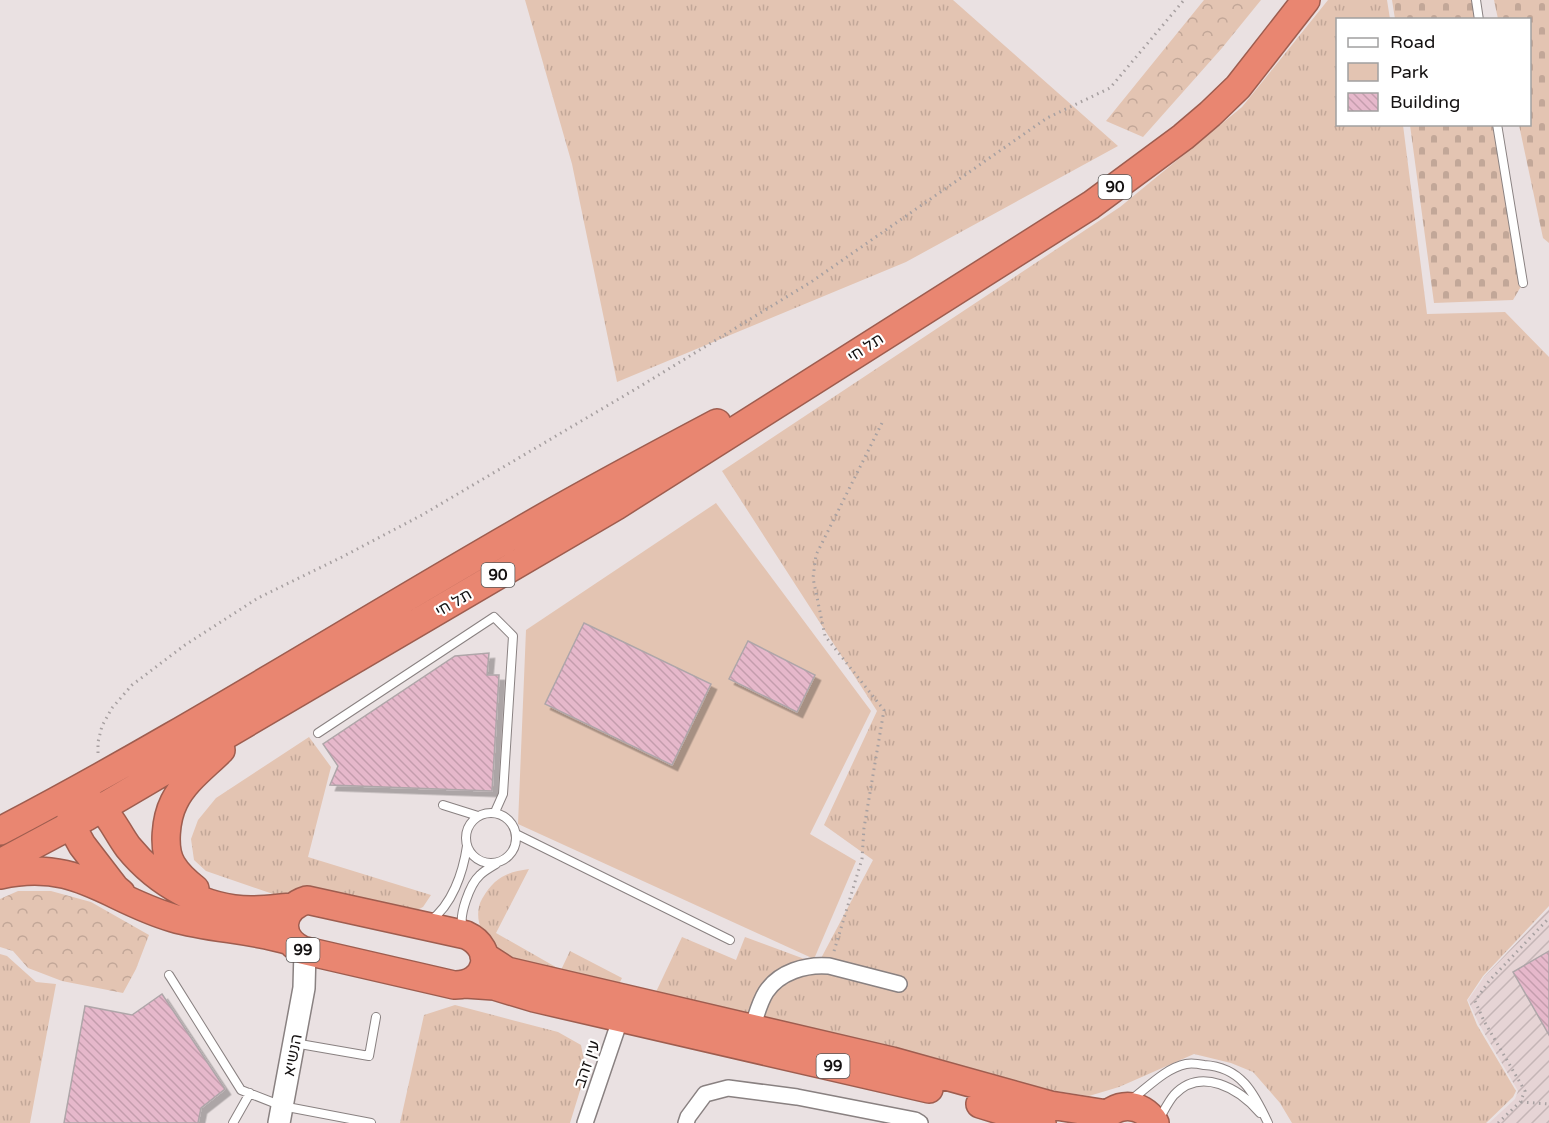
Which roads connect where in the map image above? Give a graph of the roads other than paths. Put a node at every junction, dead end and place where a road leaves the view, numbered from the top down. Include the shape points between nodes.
1 (1306, 0) edge
2 (1476, 0) edge
3 (1479, 18) edge
4 (1497, 126) edge
5 (1523, 283) dead end
6 (888, 332) junction
7 (256, 717) junction
8 (318, 733) dead end
9 (71, 794) junction
10 (443, 805) dead end
11 (101, 808) junction
12 (495, 812) junction
13 (478, 816) junction
14 (71, 825) junction
15 (0, 831) edge
16 (516, 834) junction
17 (467, 846) junction
18 (498, 862) junction
19 (0, 863) edge
20 (0, 875) edge
21 (209, 902) junction
22 (134, 903) junction
23 (293, 907) junction
24 (423, 925) junction
25 (466, 935) junction
26 (730, 940) dead end
27 (308, 949) junction
28 (484, 956) junction
29 (169, 975) dead end
30 (465, 984) junction
31 (899, 984) dead end
32 (376, 1017) dead end
33 (621, 1017) junction
34 (752, 1028) junction
35 (294, 1042) junction
36 (250, 1093) junction
37 (1110, 1114) edge
38 (280, 1115) edge
39 (233, 1123) edge
40 (371, 1123) edge
41 (585, 1123) edge
42 (686, 1123) edge
43 (920, 1123) edge
44 (1042, 1123) edge
45 (1156, 1123) edge
46 (1268, 1123) edge

1 - 6 highway, 90 via 1238,87 1183,137 1091,205
2 - 3 lane
4 - 5 lane
6 - 7 highway, תל חי / 90 via 616,506
6 - 9 highway, תל חי / 90 via 618,475
7 - 11 highway, תל חי / 90
7 - 21 highway via 188,783 173,803 167,827 171,863
8 - 12 lane via 494,617 513,636 503,794
9 - 11 highway
9 - 14 highway
9 - 15 highway, תל חי / 90
10 - 13 lane
11 - 14 highway, תל חי / 90
11 - 21 highway via 150,870 193,897
12 - 13 lane
12 - 16 lane via 508,818
13 - 17 lane via 467,829
14 - 19 highway, תל חי / 90
14 - 22 highway, 99 via 115,888
16 - 18 lane via 513,851
16 - 26 lane
17 - 18 lane via 480,861
17 - 24 lane via 464,865 446,907
18 - 25 lane via 478,876 462,909
20 - 22 highway via 34,870 56,872 80,878
21 - 23 highway via 251,910
22 - 27 highway, 99 via 176,919 265,933
23 - 24 highway via 307,900 315,901
23 - 27 highway, 99 via 285,920 286,934
24 - 25 highway
25 - 28 highway, 99 via 480,945
27 - 30 highway, 99 via 454,985
27 - 35 street, הנשיא
28 - 30 highway via 483,970
28 - 34 highway, 99 via 507,971
29 - 36 lane via 241,1090
30 - 33 highway, 99 via 494,986
31 - 34 street via 829,966 798,969 787,973 766,992
32 - 35 lane via 369,1056
33 - 41 street, עין זהב
33 - 44 highway, 99 via 939,1091
34 - 37 highway, 99 via 892,1060 1050,1105
35 - 38 street, הנשיא
36 - 38 lane
36 - 39 lane
37 - 45 highway, 99 via 1134,1106
37 - 46 lane via 1172,1070 1187,1064 1213,1065 1246,1083
38 - 40 lane
42 - 43 street via 705,1094 728,1089 797,1097
45 - 46 lane via 1175,1094 1199,1081 1232,1088 1252,1103

